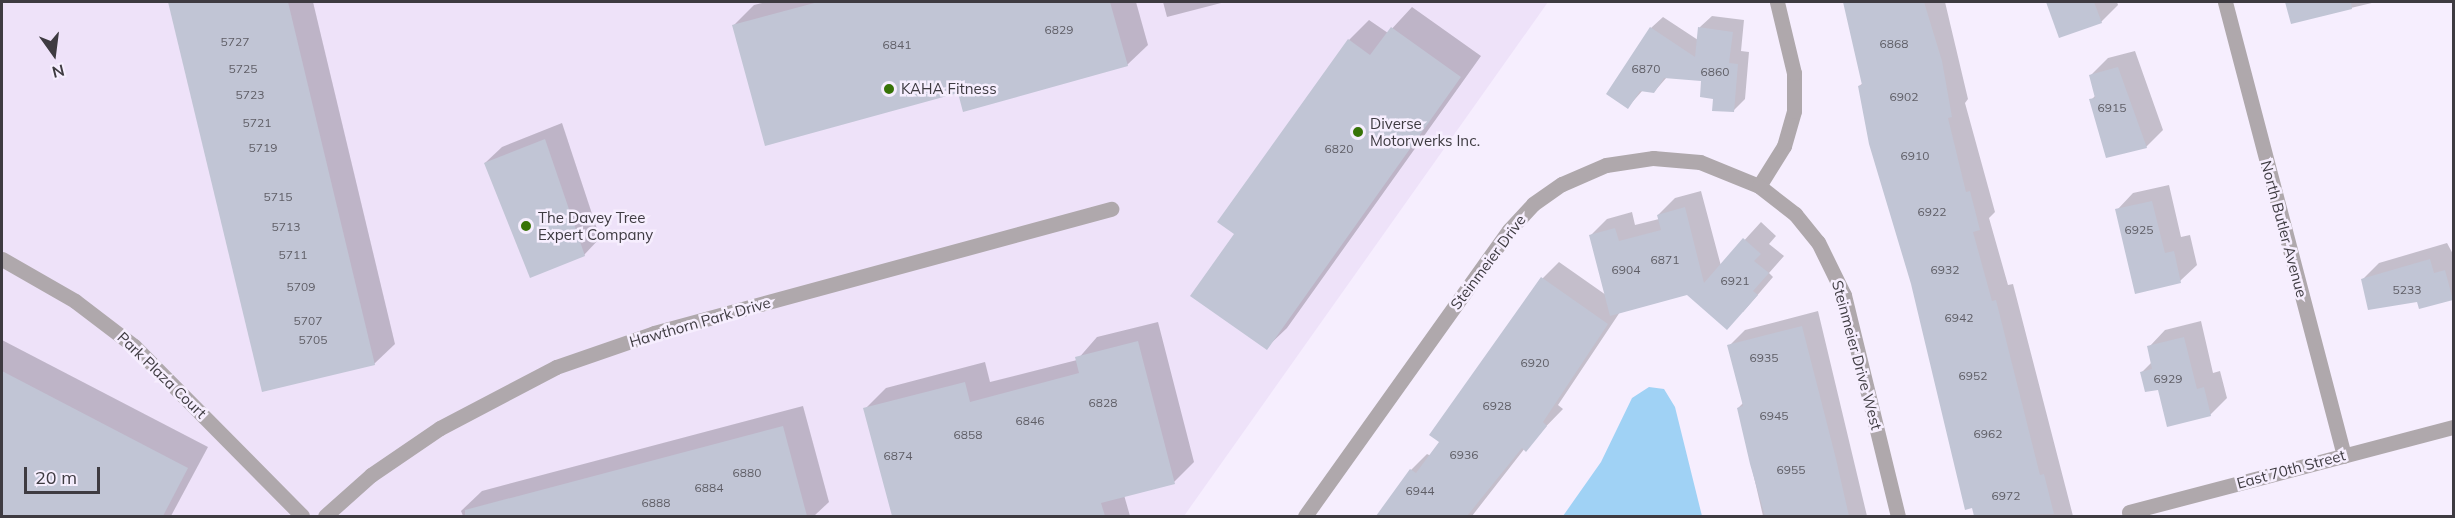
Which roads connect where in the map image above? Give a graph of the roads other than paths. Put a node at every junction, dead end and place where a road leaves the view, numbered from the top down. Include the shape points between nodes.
1 (1777, 2) edge
2 (2225, 2) edge
3 (1758, 186) junction
4 (1111, 209) dead end
5 (2, 259) edge
6 (2454, 427) edge
7 (2344, 456) junction
8 (2129, 513) dead end
9 (302, 516) edge
10 (325, 516) edge
11 (1305, 516) edge
12 (1898, 516) edge

1 - 3 street via 1794,74 1794,111 1784,146
2 - 7 street, North Butler Avenue
3 - 11 street, Steinmeier Drive via 1700,162 1653,158 1606,165 1562,184 1533,204 1509,230
3 - 12 street, Steinmeier Drive West via 1803,223 1835,274
4 - 10 street, Hawthorn Park Drive via 654,333 556,367 440,428 371,475
5 - 9 street, Park Plaza Court via 75,301 134,346
6 - 7 street, East 70th Street
7 - 8 street, East 70th Street

